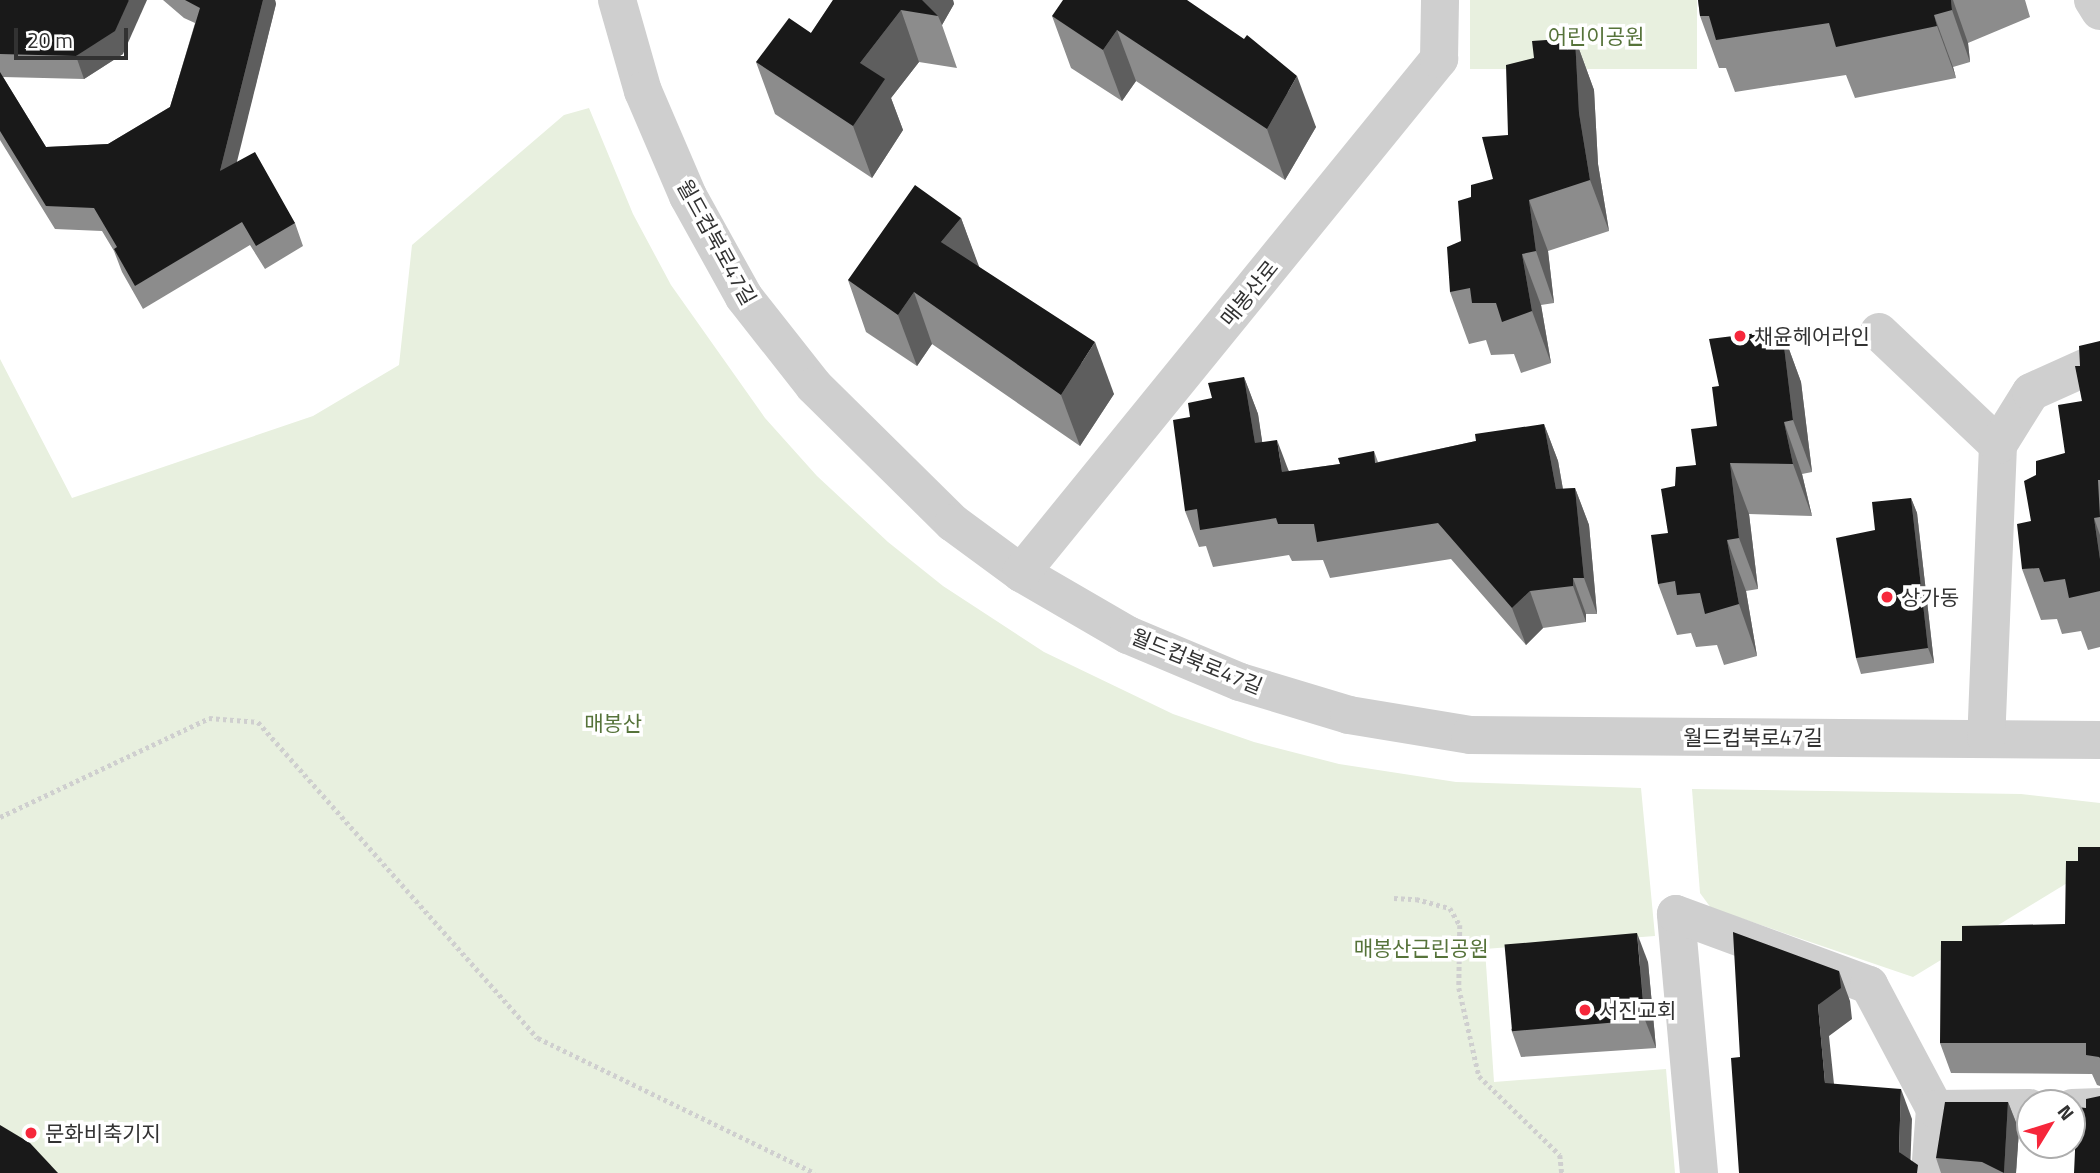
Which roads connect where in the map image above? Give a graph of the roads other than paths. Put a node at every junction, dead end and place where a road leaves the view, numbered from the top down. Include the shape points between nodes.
1 (617, 0) edge
2 (1440, 0) edge
3 (2093, 0) edge
4 (2100, 11) edge
5 (1879, 332) dead end
6 (2100, 361) edge
7 (1998, 445) junction
8 (1021, 573) junction
9 (1986, 739) junction
10 (2100, 740) edge
11 (2016, 1108) edge
12 (1935, 1109) junction
13 (1699, 1173) edge
14 (1930, 1173) edge

1 - 8 street, 월드컵북로47길 via 643,92 688,196 744,297 814,386 880,456 953,523
2 - 8 street, 매봉산로 via 1439,60
3 - 4 street
5 - 7 street
6 - 7 street via 2031,392
7 - 9 street
8 - 9 street, 월드컵북로47길 via 1128,635 1240,682 1349,715 1470,735
9 - 10 street, 월드컵북로47길
11 - 12 street
12 - 13 street via 1869,985 1676,914
12 - 14 street

